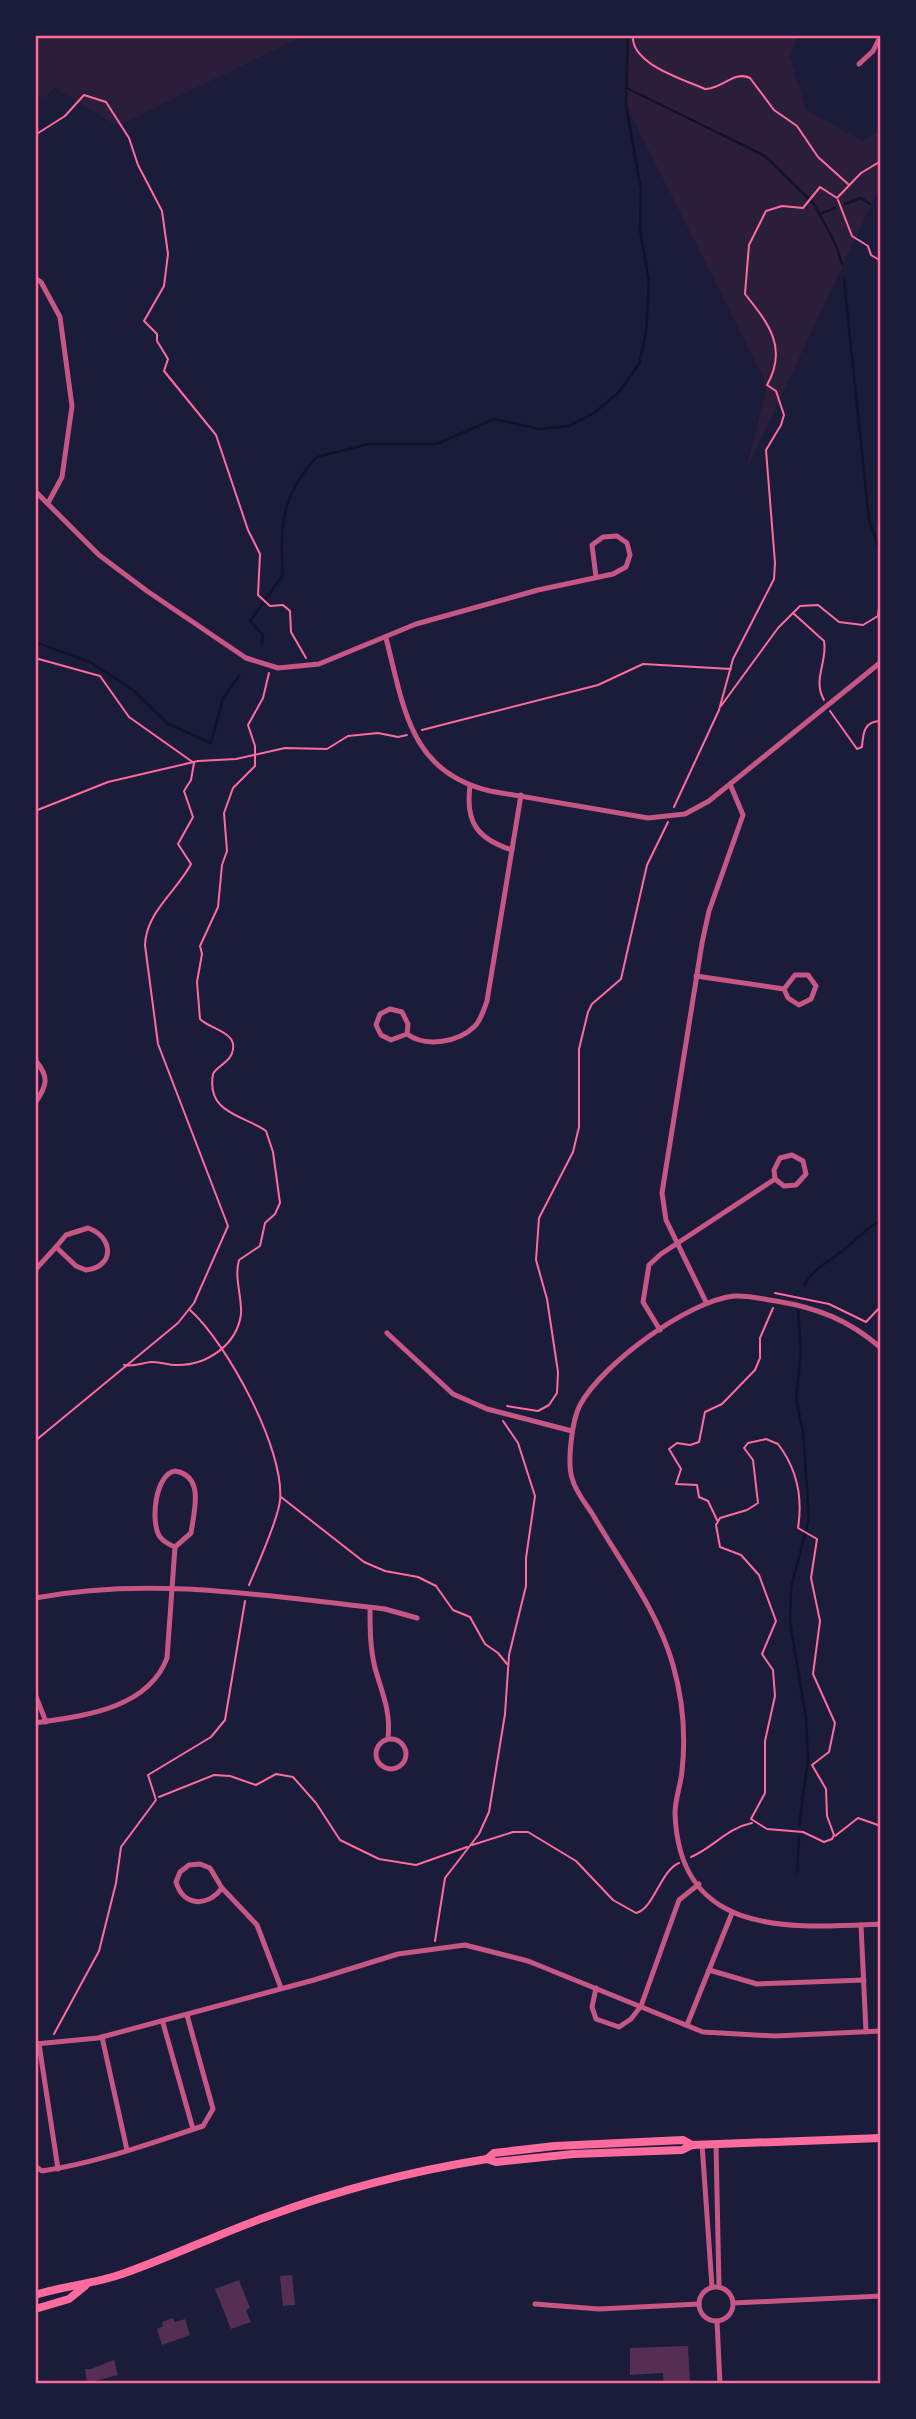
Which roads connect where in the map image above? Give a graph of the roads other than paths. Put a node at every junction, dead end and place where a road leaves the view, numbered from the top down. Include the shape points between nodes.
1 (881, 35) edge
2 (859, 64) dead end
3 (35, 278) edge
4 (35, 491) edge
5 (48, 503) junction
6 (596, 578) junction
7 (386, 638) junction
8 (881, 662) edge
9 (730, 784) junction
10 (470, 786) junction
11 (521, 795) junction
12 (512, 850) junction
13 (696, 976) junction
14 (784, 989) junction
15 (407, 1034) junction
16 (35, 1060) edge
17 (35, 1102) edge
18 (775, 1179) junction
19 (677, 1243) junction
20 (56, 1247) junction
21 (35, 1270) edge
22 (706, 1302) junction
23 (660, 1330) junction
24 (387, 1333) dead end
25 (881, 1348) edge
26 (572, 1431) junction
27 (175, 1547) junction
28 (172, 1586) junction
29 (35, 1598) edge
30 (370, 1608) junction
31 (418, 1618) dead end
32 (35, 1694) edge
33 (46, 1722) junction
34 (35, 1723) edge
35 (388, 1738) junction
36 (699, 1884) junction
37 (222, 1888) junction
38 (732, 1913) junction
39 (881, 1924) edge
40 (862, 1925) junction
41 (709, 1970) junction
42 (864, 1980) junction
43 (281, 1988) junction
44 (596, 1988) junction
45 (641, 2006) junction
46 (187, 2015) junction
47 (163, 2022) junction
48 (687, 2025) junction
49 (881, 2031) edge
50 (866, 2032) junction
51 (102, 2038) junction
52 (37, 2044) edge
53 (193, 2129) junction
54 (881, 2138) edge
55 (702, 2144) junction
56 (716, 2144) junction
57 (127, 2150) junction
58 (35, 2166) edge
59 (58, 2169) junction
60 (86, 2286) junction
61 (715, 2287) junction
62 (35, 2295) edge
63 (881, 2296) edge
64 (733, 2303) junction
65 (535, 2304) dead end
66 (699, 2304) junction
67 (35, 2309) edge
68 (718, 2320) junction
69 (720, 2384) edge

1 - 2 street
3 - 5 street via 60,317 72,406 62,477
4 - 5 street
5 - 7 street via 99,555 146,592 257,663 299,668
6 - 6 street via 625,567 630,555 627,543 617,536 603,537 592,545
6 - 7 street via 416,624
7 - 10 street via 414,735 439,768
8 - 9 street
9 - 11 street via 685,814 657,819
9 - 13 street via 743,815 709,911
10 - 11 street
10 - 12 street via 467,807 475,827 489,842
11 - 12 street
12 - 15 street via 487,1001 477,1025 459,1038 438,1042
13 - 14 street
13 - 19 street via 662,1193 666,1220
14 - 14 street via 799,1005 811,999 817,986 808,975 795,975
15 - 15 street via 402,1012 390,1009 380,1014 376,1026 381,1035 391,1040
16 - 17 street via 46,1075 47,1086
18 - 18 street via 784,1186 796,1185 806,1174 803,1161 792,1155 780,1158
18 - 19 street
19 - 22 street
19 - 23 street via 649,1265 643,1303
20 - 20 street via 66,1235 88,1228 103,1236 109,1247 107,1260 86,1270
20 - 21 street
22 - 23 street
22 - 25 street via 754,1296 817,1309 859,1329
23 - 26 street via 608,1370 580,1405
24 - 26 street via 453,1394 487,1409
26 - 36 street via 571,1477 667,1641 681,1691 684,1731 675,1811 683,1857
27 - 27 street via 191,1533 195,1482 175,1471 162,1479 158,1488 156,1527 159,1536
27 - 28 street
28 - 29 street via 93,1588
28 - 30 street
28 - 33 street via 167,1658 161,1674 144,1693 128,1702
30 - 31 street
30 - 35 street via 370,1636 390,1719
32 - 33 street
33 - 34 street
35 - 35 street via 375,1754 383,1767 397,1768 406,1749 402,1742
36 - 38 street via 709,1898
36 - 45 street via 680,1900
37 - 37 street via 210,1868 200,1864 189,1865 176,1882 185,1899 195,1903 206,1902
37 - 43 street via 257,1925
38 - 40 street via 782,1927
38 - 41 street
39 - 40 street
40 - 42 street
41 - 42 street via 758,1984
41 - 48 street
42 - 50 street
43 - 44 street via 398,1954 465,1945 528,1961
43 - 46 street
44 - 45 street
44 - 45 street via 592,2007 596,2019 619,2026 631,2020
45 - 48 street
46 - 47 street
46 - 53 street via 213,2109 203,2126
47 - 51 street
47 - 53 street
48 - 50 street via 703,2032 775,2036
49 - 50 street
51 - 52 street
51 - 57 street
52 - 59 street
53 - 57 street
54 - 56 main road
55 - 56 main road
55 - 60 main road via 683,2140 494,2153 487,2159 342,2191
55 - 61 street
56 - 61 street
57 - 59 street
58 - 59 street via 42,2171
60 - 62 main road via 64,2286
60 - 67 main road via 69,2299
61 - 64 street via 729,2293
61 - 66 street via 702,2293
63 - 64 street
64 - 68 street via 727,2317
65 - 66 street via 599,2309
66 - 68 street via 707,2318
68 - 69 street

